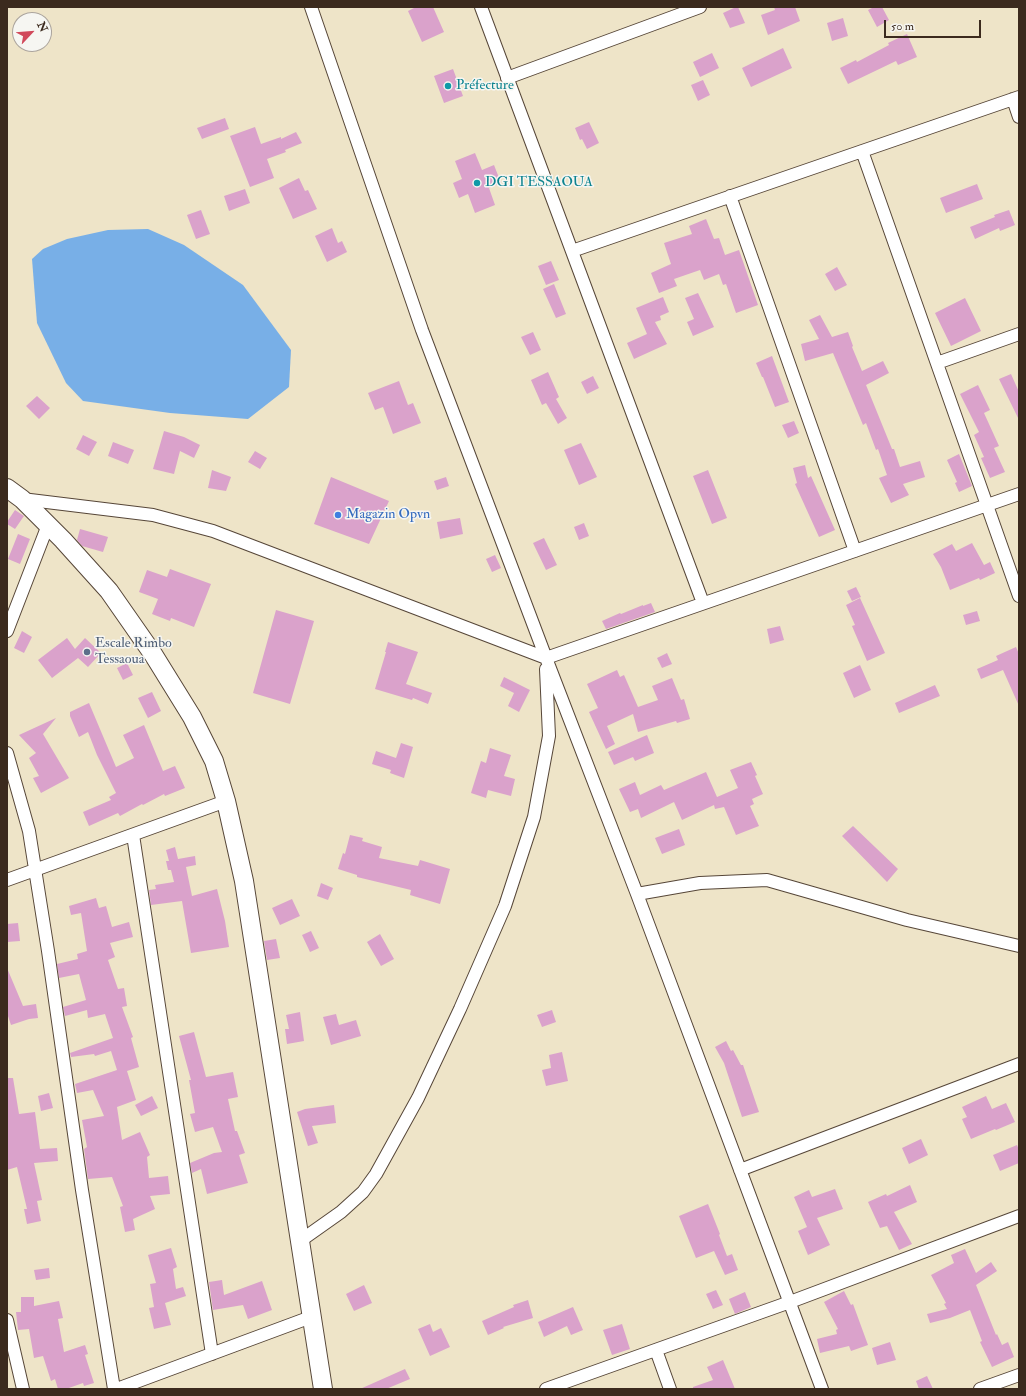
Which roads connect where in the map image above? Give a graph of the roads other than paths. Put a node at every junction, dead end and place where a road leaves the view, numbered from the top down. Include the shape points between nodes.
1 (311, 7) edge
2 (481, 7) edge
3 (700, 7) edge
4 (508, 78) junction
5 (1016, 98) edge
6 (1019, 117) edge
7 (862, 151) junction
8 (730, 196) junction
9 (572, 250) junction
10 (1019, 334) edge
11 (937, 363) junction
12 (7, 488) edge
13 (1019, 494) edge
14 (22, 499) junction
15 (987, 505) junction
16 (48, 526) junction
17 (855, 551) junction
18 (1019, 596) edge
19 (703, 603) junction
20 (7, 631) edge
21 (546, 658) junction
22 (7, 753) edge
23 (226, 801) junction
24 (133, 835) junction
25 (35, 870) junction
26 (7, 880) edge
27 (637, 894) junction
28 (1019, 946) edge
29 (1019, 1064) edge
30 (740, 1170) junction
31 (1019, 1216) edge
32 (300, 1241) junction
33 (790, 1302) junction
34 (311, 1317) junction
35 (7, 1320) edge
36 (656, 1350) junction
37 (212, 1354) junction
38 (1019, 1375) edge
39 (23, 1389) edge
40 (115, 1389) edge
41 (323, 1389) edge
42 (546, 1389) edge
43 (670, 1389) edge
44 (822, 1389) edge
45 (980, 1389) edge

1 - 21 street via 422,330
2 - 4 street
3 - 4 street
4 - 9 street
5 - 6 street
5 - 7 street
7 - 8 street
7 - 11 street
8 - 9 street
8 - 17 street
9 - 19 street
10 - 11 street
11 - 15 street
12 - 14 highway
13 - 15 street
14 - 16 highway
14 - 21 street via 153,515 213,531
15 - 17 street
15 - 18 street
16 - 20 street
16 - 23 highway via 109,591 154,654 192,717 214,761
17 - 19 street
19 - 21 street
21 - 27 street
21 - 32 street via 549,736 534,817 505,906 418,1098 376,1174 363,1192 341,1212
22 - 25 street via 29,831
23 - 24 street
23 - 32 highway via 244,881
24 - 25 street
24 - 37 street
25 - 26 street
25 - 40 street via 82,1190
27 - 28 street via 700,883 767,880 907,920
27 - 30 street
29 - 30 street
30 - 33 street
31 - 33 street
32 - 34 highway
33 - 36 street
33 - 44 street
34 - 37 street
34 - 41 highway
35 - 39 street
36 - 42 street
36 - 43 street
37 - 40 street
38 - 45 street

